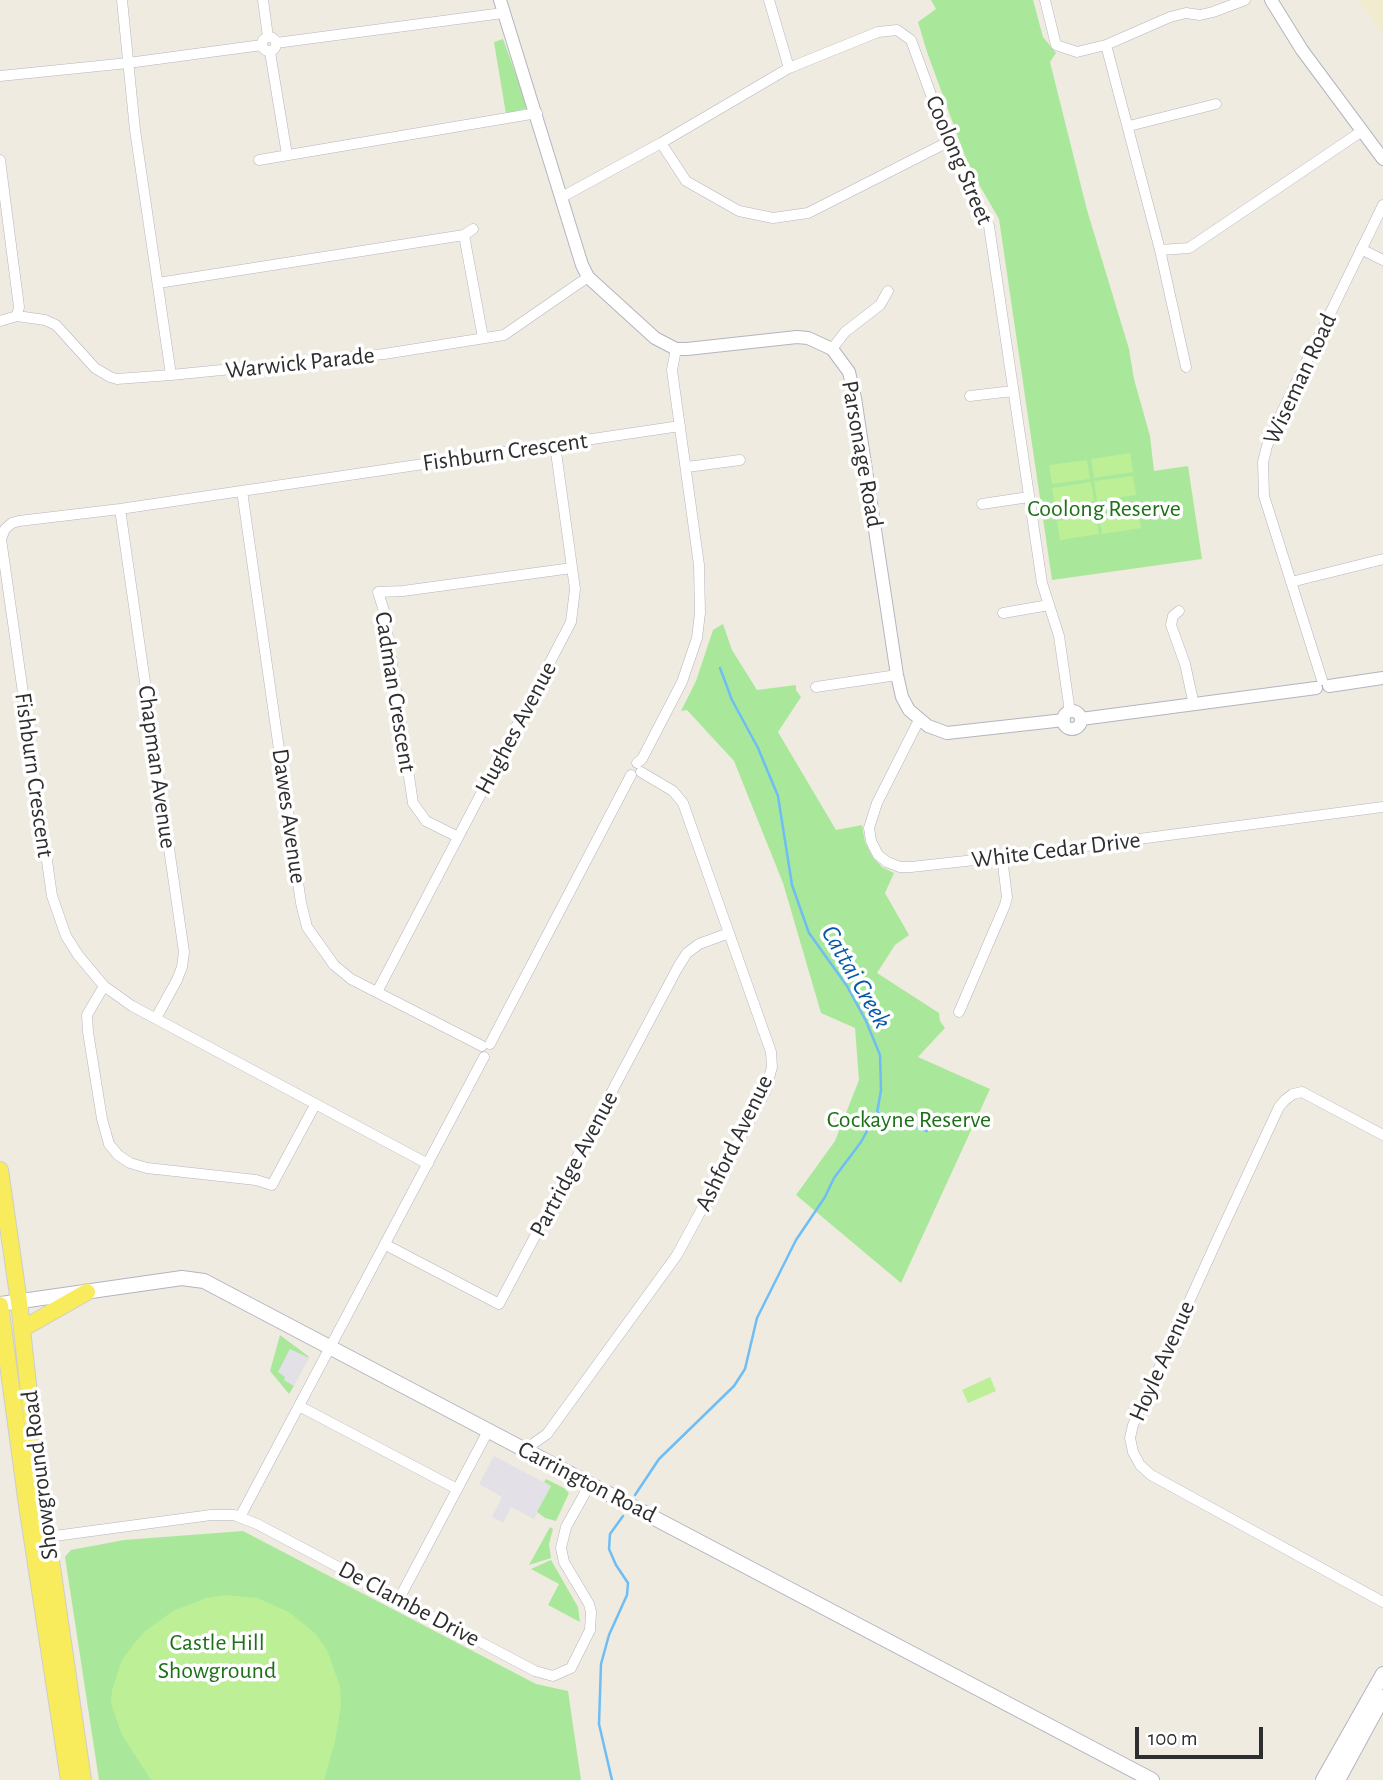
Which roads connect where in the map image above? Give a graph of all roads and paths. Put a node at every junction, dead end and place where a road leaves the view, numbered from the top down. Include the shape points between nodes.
1 (122, 0) edge
2 (263, 0) edge
3 (769, 0) edge
4 (1045, 0) edge
5 (1245, 0) edge
6 (1271, 0) edge
7 (502, 6) edge
8 (269, 44) junction
9 (1106, 45) junction
10 (128, 63) junction
11 (789, 68) junction
12 (0, 76) edge
13 (1216, 104) dead end
14 (537, 113) junction
15 (1129, 127) junction
16 (1362, 131) junction
17 (948, 142) junction
18 (661, 143) junction
19 (287, 155) junction
20 (1383, 159) edge
21 (0, 160) edge
22 (259, 160) dead end
23 (562, 197) junction
24 (1383, 205) edge
25 (1160, 250) junction
26 (1361, 250) junction
27 (1383, 260) edge
28 (588, 277) junction
29 (158, 283) junction
30 (888, 291) dead end
31 (16, 316) junction
32 (0, 321) edge
33 (482, 338) junction
34 (676, 349) junction
35 (832, 349) junction
36 (1186, 367) dead end
37 (171, 376) junction
38 (1013, 391) junction
39 (970, 396) dead end
40 (680, 425) junction
41 (555, 445) junction
42 (740, 460) dead end
43 (687, 467) junction
44 (242, 491) junction
45 (1029, 496) junction
46 (982, 503) dead end
47 (120, 509) junction
48 (1383, 559) edge
49 (572, 568) junction
50 (1291, 582) junction
51 (1049, 605) junction
52 (1179, 611) dead end
53 (1003, 613) dead end
54 (897, 675) junction
55 (1383, 678) edge
56 (1323, 685) junction
57 (816, 687) dead end
58 (1194, 705) junction
59 (1067, 716) junction
60 (919, 720) junction
61 (636, 770) junction
62 (1383, 807) edge
63 (458, 837) junction
64 (1002, 857) junction
65 (729, 933) junction
66 (104, 986) junction
67 (377, 992) junction
68 (958, 1012) dead end
69 (156, 1018) junction
70 (485, 1049) junction
71 (315, 1105) junction
72 (1383, 1135) edge
73 (428, 1164) junction
74 (0, 1170) edge
75 (386, 1245) junction
76 (87, 1292) junction
77 (19, 1301) junction
78 (0, 1305) edge
79 (22, 1329) junction
80 (331, 1348) junction
81 (299, 1406) junction
82 (488, 1431) junction
83 (524, 1450) junction
84 (590, 1484) junction
85 (457, 1489) junction
86 (240, 1517) junction
87 (40, 1538) junction
88 (400, 1599) junction
89 (1383, 1602) edge
90 (1383, 1674) edge
91 (1383, 1698) edge
92 (69, 1780) edge
93 (83, 1780) edge
94 (1152, 1780) edge
95 (1323, 1780) edge
96 (1338, 1780) edge

1 - 10 street
2 - 8 street
3 - 11 street
4 - 9 street via 1056,45 1077,52
5 - 9 street via 1200,15 1170,17
6 - 16 street
7 - 8 street
7 - 14 street
8 - 10 street
8 - 19 street
9 - 15 street
10 - 12 street
10 - 29 street
11 - 17 street, Coolong Street via 878,32 897,30 911,40
11 - 18 street, Coolong Street
13 - 15 street
14 - 19 street
14 - 23 street
15 - 25 street
16 - 20 street
16 - 25 street via 1189,248
17 - 18 street via 808,213 773,218 739,211 686,181
17 - 38 street, Coolong Street via 958,171 989,226
18 - 23 street, Coolong Street
19 - 22 street
21 - 31 street via 19,302
23 - 28 street
24 - 26 street, Wiseman Road
25 - 36 street
26 - 27 street
26 - 50 street, Wiseman Road via 1264,454 1263,492
28 - 33 street, Warwick Parade via 504,335
28 - 34 street via 655,338
29 - 33 street via 469,232
29 - 37 street
30 - 35 street via 880,305 845,332
31 - 32 street
31 - 37 street, Warwick Parade via 56,325 95,368 110,377
33 - 37 street, Warwick Parade via 384,355
34 - 35 street, Parsonage Road via 797,337
34 - 40 street via 673,370
35 - 54 street, Parsonage Road via 853,384
38 - 39 street
38 - 45 street, Coolong Street
40 - 41 street, Fishburn Crescent
40 - 43 street
41 - 44 street, Fishburn Crescent
41 - 49 street, Hughes Avenue
42 - 43 street
43 - 61 street via 701,588 697,638 682,682
44 - 47 street, Fishburn Crescent
44 - 67 street, Dawes Avenue via 307,927 334,965
45 - 46 street
45 - 51 street, Coolong Street
47 - 66 street, Fishburn Crescent via 12,523 1,539 52,895 66,936
47 - 69 street, Chapman Avenue via 184,952 177,980
48 - 50 street
49 - 63 street, Hughes Avenue via 576,601 571,622
49 - 63 street, Cadman Crescent via 378,592 413,803 426,821
50 - 56 street, Wiseman Road
51 - 53 street
51 - 59 street, Coolong Street via 1059,636
52 - 58 street via 1171,625
54 - 57 street
54 - 60 street, Parsonage Road via 905,704
55 - 56 street
56 - 58 street
58 - 59 street via 1081,719 1077,713
59 - 60 street via 956,733
60 - 64 street, White Cedar Drive via 869,823 878,855 893,865 911,867
61 - 65 street, Ashford Avenue via 673,791 683,803
61 - 70 street
62 - 64 street, White Cedar Drive
63 - 67 street, Hughes Avenue
64 - 68 street via 1005,905
65 - 75 street, Partridge Avenue via 699,944 678,967 499,1304
65 - 83 street, Ashford Avenue via 771,1052 769,1080 677,1255 547,1434
66 - 69 street, Fishburn Crescent
66 - 71 street via 87,1015 88,1032 109,1144 130,1163 272,1185
67 - 70 street, Dawes Avenue
69 - 71 street, Fishburn Crescent
70 - 73 street
71 - 73 street, Fishburn Crescent
72 - 89 street, Hoyle Avenue via 1302,1092 1279,1107 1130,1438 1140,1465 1151,1475
73 - 75 street
74 - 77 main road, Showground Road
75 - 80 street
76 - 77 main road, Carrington Road
76 - 79 main road
76 - 80 main road, Carrington Road via 193,1278
77 - 78 main road, Carrington Road
77 - 79 main road, Showground Road
78 - 87 main road, Showground Road
79 - 87 main road, Showground Road
80 - 81 street
80 - 82 main road, Carrington Road
81 - 85 street
81 - 86 street
82 - 83 main road, Carrington Road
82 - 85 street
83 - 84 main road, Carrington Road
84 - 88 street, De Clambe Drive via 561,1541 564,1562 589,1604 592,1620 575,1662 566,1672 541,1674
84 - 94 main road, Carrington Road
85 - 88 street
86 - 87 street, De Clambe Drive via 211,1515
86 - 88 street, De Clambe Drive
87 - 92 main road, Showground Road
87 - 93 main road, Showground Road
90 - 95 main road
91 - 96 main road

